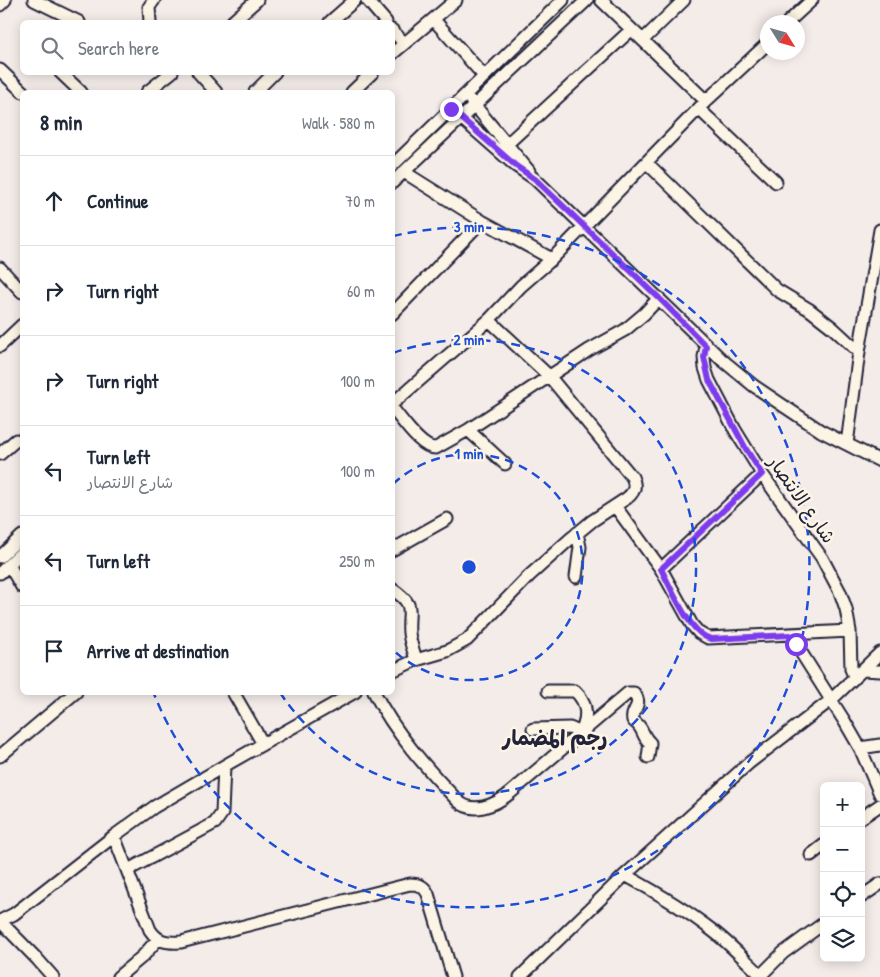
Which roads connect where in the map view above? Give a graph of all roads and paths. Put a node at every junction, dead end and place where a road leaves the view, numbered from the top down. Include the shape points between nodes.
1 (5, 0) edge
2 (34, 0) edge
3 (154, 0) edge
4 (257, 0) edge
5 (355, 0) edge
6 (367, 0) edge
7 (456, 0) edge
8 (562, 0) edge
9 (587, 0) edge
10 (601, 0) edge
11 (684, 0) edge
12 (812, 0) edge
13 (0, 5) edge
14 (796, 15) edge
15 (75, 20) edge
16 (150, 20) edge
17 (234, 20) edge
18 (332, 20) edge
19 (384, 20) edge
20 (434, 20) junction
21 (631, 30) junction
22 (395, 34) edge
23 (642, 40) junction
24 (404, 44) junction
25 (760, 50) edge
26 (395, 52) edge
27 (0, 70) edge
28 (63, 75) edge
29 (168, 75) edge
30 (201, 75) edge
31 (272, 75) edge
32 (370, 75) edge
33 (484, 76) junction
34 (21, 90) edge
35 (79, 90) edge
36 (150, 90) edge
37 (214, 90) edge
38 (257, 90) edge
39 (354, 90) edge
40 (466, 95) junction
41 (476, 105) junction
42 (703, 105) junction
43 (451, 109) junction
44 (461, 117) junction
45 (507, 144) junction
46 (395, 163) edge
47 (646, 163) junction
48 (404, 172) junction
49 (535, 179) junction
50 (395, 180) edge
51 (776, 182) dead end
52 (482, 221) junction
53 (583, 226) junction
54 (880, 230) edge
55 (552, 259) junction
56 (0, 268) edge
57 (20, 290) edge
58 (659, 298) junction
59 (395, 311) edge
60 (489, 320) junction
61 (20, 327) edge
62 (0, 346) edge
63 (706, 346) junction
64 (859, 352) junction
65 (549, 376) junction
66 (395, 403) edge
67 (395, 410) edge
68 (468, 430) junction
69 (16, 440) dead end
70 (847, 444) junction
71 (0, 454) edge
72 (880, 461) edge
73 (504, 464) dead end
74 (762, 474) junction
75 (615, 506) junction
76 (447, 519) dead end
77 (577, 533) junction
78 (20, 538) edge
79 (395, 548) edge
80 (20, 554) edge
81 (0, 557) edge
82 (4, 569) edge
83 (661, 569) junction
84 (576, 577) dead end
85 (20, 585) edge
86 (395, 591) edge
87 (850, 631) junction
88 (790, 635) junction
89 (880, 653) edge
90 (416, 660) junction
91 (395, 670) edge
92 (880, 670) edge
93 (859, 674) junction
94 (548, 691) dead end
95 (72, 695) edge
96 (235, 695) edge
97 (350, 695) edge
98 (376, 695) edge
99 (831, 700) junction
100 (533, 729) dead end
101 (581, 733) junction
102 (263, 744) junction
103 (880, 745) edge
104 (860, 748) junction
105 (0, 756) edge
106 (648, 757) dead end
107 (224, 766) junction
108 (880, 794) edge
109 (880, 805) edge
110 (865, 815) edge
111 (114, 836) junction
112 (820, 848) edge
113 (810, 854) dead end
114 (128, 870) junction
115 (625, 875) junction
116 (880, 884) edge
117 (865, 894) edge
118 (0, 921) edge
119 (820, 926) edge
120 (158, 939) junction
121 (760, 976) edge
122 (52, 977) edge
123 (118, 977) edge
124 (453, 977) edge
125 (520, 977) edge

1 - 13 street
2 - 15 street
3 - 16 street via 149,7
4 - 17 street
5 - 18 street
6 - 19 street
7 - 20 street
8 - 33 street
9 - 41 street
10 - 21 street
11 - 23 street
12 - 14 street
20 - 24 street
20 - 33 street
21 - 23 street
21 - 45 street
22 - 24 street
23 - 42 street
24 - 26 street
25 - 42 street
27 - 34 street
28 - 35 street
29 - 36 street
30 - 37 street
31 - 38 street
32 - 39 street
33 - 40 street
40 - 41 street
40 - 43 street
41 - 44 street
41 - 45 street
42 - 47 street
42 - 51 street
43 - 44 street
43 - 46 street
44 - 48 street
44 - 49 street
45 - 49 street
47 - 53 street
47 - 64 street via 777,290 810,310
48 - 50 street
48 - 52 street
49 - 53 street
52 - 55 street
52 - 59 street
53 - 55 street
53 - 58 street
54 - 64 street
55 - 60 street
56 - 57 street
58 - 63 street
58 - 65 street via 624,330
60 - 65 street
60 - 66 street
61 - 62 street
63 - 70 street via 754,386 821,431
63 - 74 street, شارع الانتصار via 704,357 709,380
64 - 70 street
65 - 68 street
65 - 75 street via 635,482 632,494
67 - 68 street via 430,449
68 - 73 street
69 - 71 street
70 - 72 street
74 - 83 street
74 - 87 street, شارع الانتصار via 822,558 846,609
75 - 77 street
75 - 83 street
76 - 79 street
77 - 84 street via 580,548
77 - 90 street via 529,576 467,640 447,651
78 - 81 street
80 - 82 street
82 - 85 street
83 - 88 street via 692,625 708,638
86 - 90 street via 408,602 410,608 410,639
87 - 88 street
87 - 93 street, شارع الانتصار via 851,669
88 - 99 street
89 - 93 street
90 - 91 street
92 - 93 street
93 - 99 street
94 - 101 street via 575,691 582,697 586,722
95 - 105 street
96 - 102 street
97 - 102 street
98 - 101 street via 410,748 467,808 499,802
99 - 104 street
99 - 115 street via 749,763
100 - 101 street via 570,728
101 - 106 street via 628,693 634,693 638,703 633,718 650,743
102 - 107 street
103 - 104 street
104 - 108 street
107 - 111 street via 154,807
107 - 114 street via 222,813 216,823
109 - 110 street
111 - 114 street
111 - 118 street via 14,914
112 - 113 street
114 - 120 street via 150,930
115 - 121 street via 695,917 731,946
115 - 125 street
116 - 117 street
118 - 122 street
119 - 121 street via 783,953
120 - 123 street
120 - 124 street via 181,942 416,884 428,894

